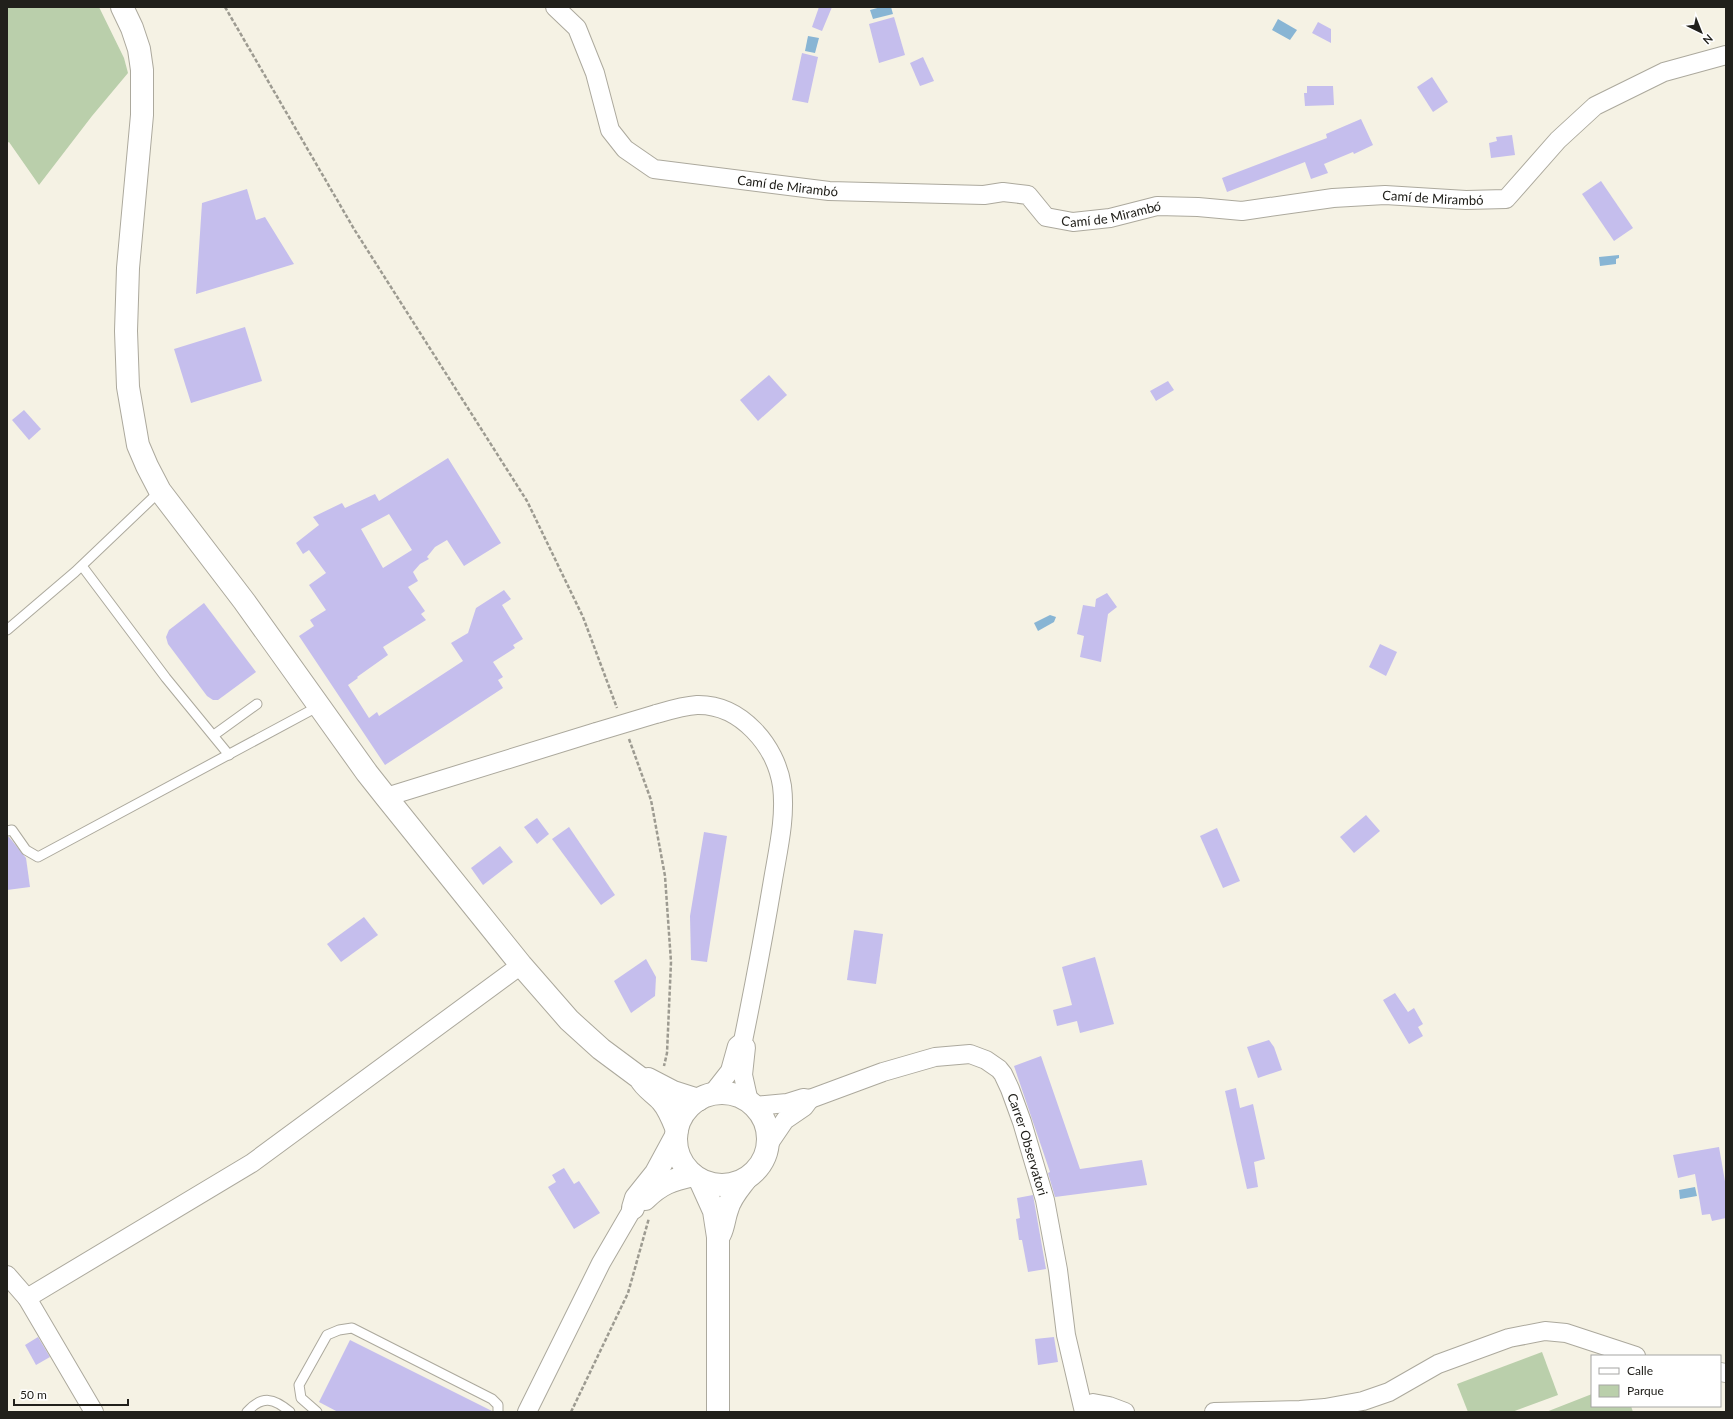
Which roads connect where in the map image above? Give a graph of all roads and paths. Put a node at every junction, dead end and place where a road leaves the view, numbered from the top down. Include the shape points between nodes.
1 (122, 7) edge
2 (225, 7) edge
3 (556, 7) edge
4 (1726, 55) edge
5 (160, 491) junction
6 (82, 566) junction
7 (7, 630) edge
8 (257, 704) dead end
9 (320, 706) junction
10 (618, 712) dead end
11 (627, 734) dead end
12 (214, 735) junction
13 (229, 755) junction
14 (386, 797) junction
15 (7, 831) edge
16 (521, 965) junction
17 (742, 1041) junction
18 (667, 1053) dead end
19 (640, 1078) junction
20 (705, 1097) junction
21 (810, 1099) junction
22 (752, 1104) junction
23 (677, 1133) junction
24 (768, 1146) junction
25 (696, 1177) junction
26 (744, 1180) junction
27 (641, 1212) junction
28 (718, 1237) junction
29 (7, 1275) edge
30 (27, 1298) junction
31 (1633, 1355) edge
32 (1092, 1409) edge
33 (94, 1412) edge
34 (247, 1412) edge
35 (290, 1412) edge
36 (317, 1412) edge
37 (498, 1412) edge
38 (527, 1412) edge
39 (571, 1412) edge
40 (718, 1412) edge
41 (1125, 1412) edge
42 (1214, 1412) edge

1 - 5 street via 137,42 142,70 142,114 128,268 128,387 138,445
2 - 10 path via 354,229 527,501 583,617
3 - 4 street, Camí de Mirambó via 577,28 595,73 610,130 625,149 654,169 829,191 1022,194 1028,195 1046,217 1073,222 1110,218 1157,206 1242,211 1333,198 1385,195 1466,200 1506,199 1558,140 1595,106 1664,72
5 - 6 lane
5 - 9 street
6 - 7 lane
6 - 12 lane via 166,678
8 - 12 lane
9 - 13 lane
9 - 14 street
11 - 18 path via 651,800 665,876 671,962
12 - 13 lane
13 - 15 lane via 38,857 26,850 12,830
14 - 16 street
14 - 17 street, bridge via 680,708 699,705 730,712 767,745 778,768 782,799 780,830 761,952
16 - 19 street via 582,1032
16 - 30 street via 252,1163
17 - 20 street via 737,1046 730,1071
17 - 22 street via 746,1047 743,1075
19 - 20 street via 650,1079 673,1092
19 - 23 street via 667,1108
20 - 22 street via 728,1093
20 - 23 street via 684,1113
21 - 22 street
21 - 24 street via 804,1107 785,1120
21 - 32 street, Carrer Observatori via 883,1072 935,1057 970,1054 986,1060 999,1069 1008,1084 1022,1122 1045,1200 1068,1342 1080,1389
22 - 24 street via 766,1124
23 - 25 street via 680,1158
23 - 27 street via 656,1173 636,1198
24 - 26 street via 760,1165
25 - 26 street via 718,1185
25 - 27 street via 675,1179 661,1185 642,1203
25 - 28 street via 714,1211
26 - 28 street via 731,1199 724,1227
27 - 38 street via 601,1263
27 - 39 path via 628,1293
28 - 40 street
29 - 30 street
30 - 33 street
31 - 42 street via 1566,1333 1544,1331 1509,1338 1438,1364 1389,1392 1363,1401 1300,1410
32 - 41 street via 1109,1406
34 - 35 lane via 255,1403 266,1400 279,1403
36 - 37 lane via 300,1398 299,1385 327,1335 352,1328 492,1399 498,1405

